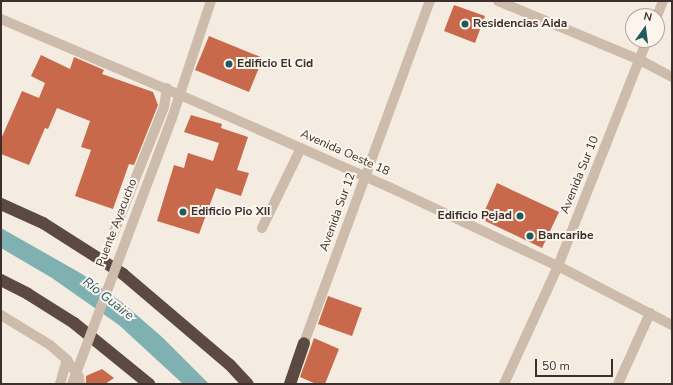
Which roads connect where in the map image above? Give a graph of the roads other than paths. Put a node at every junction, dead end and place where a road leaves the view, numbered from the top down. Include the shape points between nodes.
1 (211, 1) edge
2 (430, 1) edge
3 (498, 1) edge
4 (1, 19) edge
5 (645, 48) edge
6 (640, 60) junction
7 (672, 77) edge
8 (167, 88) junction
9 (178, 94) junction
10 (301, 148) junction
11 (366, 176) junction
12 (1, 204) edge
13 (262, 228) dead end
14 (114, 232) dead end
15 (558, 266) junction
16 (1, 280) edge
17 (650, 313) junction
18 (1, 315) edge
19 (672, 324) edge
20 (304, 343) joint
21 (67, 360) junction
22 (60, 384) edge
23 (72, 384) edge
24 (80, 384) edge
25 (149, 384) edge
26 (248, 384) edge
27 (290, 384) edge
28 (504, 384) edge
29 (618, 384) edge

1 - 9 street, Puente Ayacucho
2 - 11 street, Avenida Sur 12
3 - 6 street
4 - 8 street, Avenida Oeste 18
5 - 6 street, Avenida Sur 10
6 - 7 street
6 - 15 street, Avenida Sur 10
8 - 9 street, Avenida Oeste 18
8 - 14 street via 164,107
9 - 10 street, Avenida Oeste 18
9 - 23 street, Puente Ayacucho, bridge via 172,118
10 - 11 street, Avenida Oeste 18
10 - 13 street
11 - 15 street, Avenida Oeste 18
11 - 20 street, Avenida Sur 12
12 - 26 highway via 43,223 124,274 230,365
15 - 17 street, Avenida Oeste 18
15 - 28 street, Avenida Sur 10
16 - 25 highway via 74,323
17 - 19 street, Avenida Oeste 18
17 - 29 street
18 - 21 street via 50,345
20 - 27 highway
21 - 22 street
21 - 24 street via 79,377

